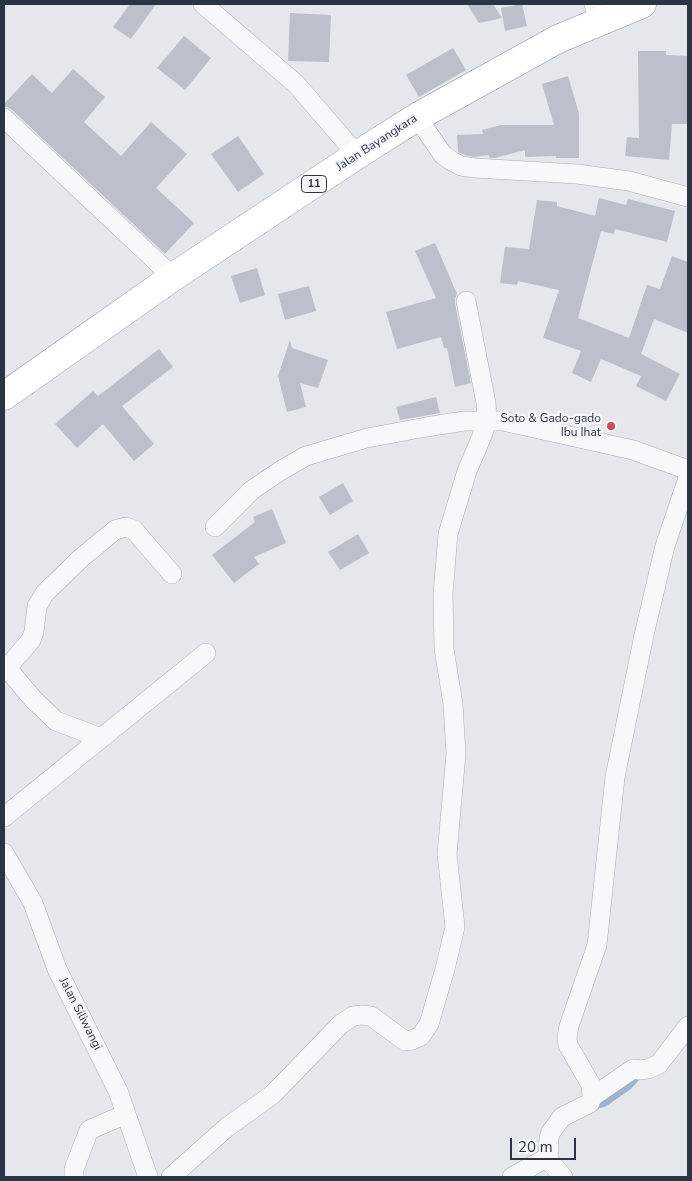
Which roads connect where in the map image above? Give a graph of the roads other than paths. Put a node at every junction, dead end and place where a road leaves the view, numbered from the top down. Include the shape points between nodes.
1 (203, 4) edge
2 (642, 4) edge
3 (596, 12) edge
4 (417, 117) junction
5 (4, 118) edge
6 (357, 155) junction
7 (688, 197) edge
8 (174, 277) junction
9 (466, 300) dead end
10 (4, 396) edge
11 (486, 421) junction
12 (688, 470) edge
13 (688, 478) edge
14 (215, 527) dead end
15 (172, 574) dead end
16 (206, 653) dead end
17 (5, 666) edge
18 (101, 738) junction
19 (4, 817) edge
20 (4, 853) edge
21 (688, 1026) edge
22 (592, 1097) junction
23 (126, 1114) junction
24 (555, 1168) edge
25 (74, 1177) edge
26 (148, 1177) edge
27 (171, 1177) edge
28 (512, 1177) edge

1 - 6 street via 296,84
2 - 3 highway, Jalan Bayangkara / 11
3 - 4 highway, Jalan Bayangkara / 11 via 558,39
4 - 6 highway, Jalan Bayangkara / 11
4 - 7 street via 443,155 461,166 629,181
5 - 8 street
6 - 8 highway, Jalan Bayangkara / 11
8 - 10 highway, Jalan Bayangkara / 11
9 - 11 street via 486,403
11 - 12 street via 503,421 633,450
11 - 14 street via 464,421 367,438 306,456 252,490
11 - 27 street via 448,534 443,594 444,649 453,704 456,754 448,854 455,928 429,1024 421,1036 405,1040 371,1016 353,1016 341,1024 273,1094 226,1128
13 - 22 street via 665,546 644,635 615,777 597,945 567,1038 568,1046 591,1085
15 - 17 street via 134,530 126,527 115,530 46,593 37,606 31,640
16 - 18 street
17 - 18 street via 33,700 56,721
18 - 19 street
20 - 23 street, Jalan Siliwangi via 33,903 57,969
21 - 22 street via 659,1064 633,1069
22 - 24 street via 590,1103 562,1117 551,1132 549,1138
23 - 25 street via 88,1130
23 - 26 street, Jalan Siliwangi
24 - 28 street via 541,1162

